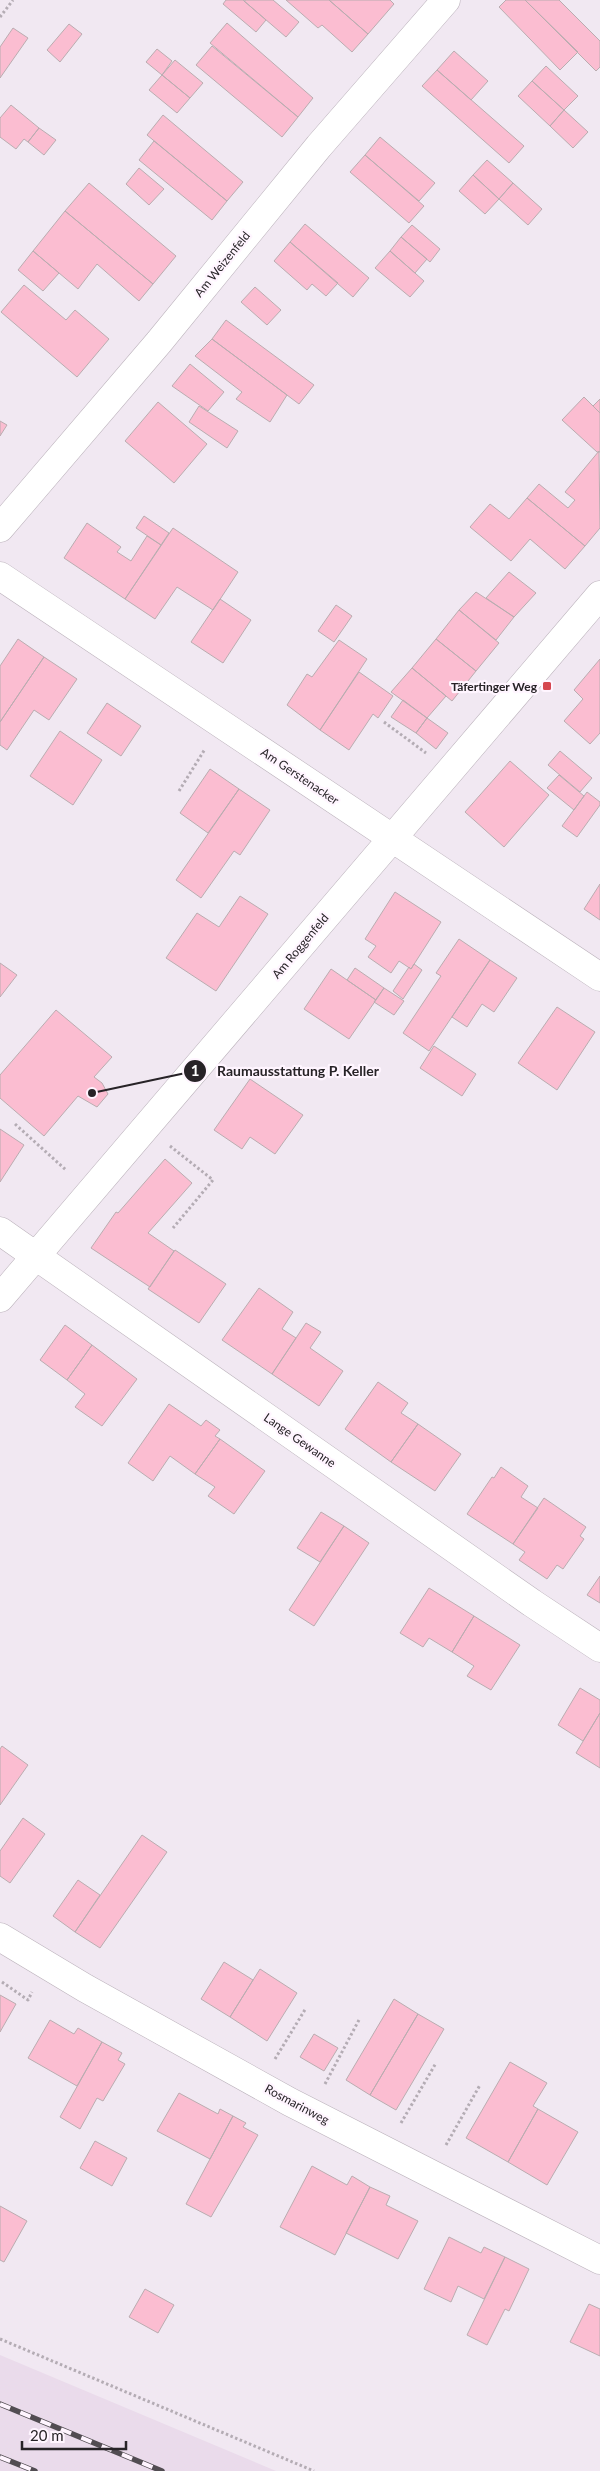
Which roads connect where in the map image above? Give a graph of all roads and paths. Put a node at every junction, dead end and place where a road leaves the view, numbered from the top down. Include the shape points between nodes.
1 (13, 0) edge
2 (446, 0) edge
3 (0, 17) edge
4 (0, 528) edge
5 (0, 576) edge
6 (600, 594) edge
7 (384, 722) dead end
8 (221, 723) junction
9 (450, 771) junction
10 (179, 791) dead end
11 (392, 838) junction
12 (600, 978) edge
13 (15, 1124) dead end
14 (146, 1127) junction
15 (90, 1192) junction
16 (174, 1228) dead end
17 (0, 1231) edge
18 (36, 1255) junction
19 (0, 1298) edge
20 (600, 1648) edge
21 (0, 1937) edge
22 (306, 2008) dead end
23 (360, 2018) dead end
24 (436, 2063) dead end
25 (260, 2084) junction
26 (480, 2085) dead end
27 (310, 2112) junction
28 (385, 2150) junction
29 (430, 2173) junction
30 (600, 2260) edge
31 (0, 2339) edge
32 (314, 2471) edge

1 - 3 path
2 - 4 street, Am Weizenfeld via 337,124 159,342
5 - 8 street, Am Gerstenacker
6 - 9 street, Am Roggenfeld
7 - 9 path
8 - 10 path
8 - 11 street, Am Gerstenacker
9 - 11 street, Am Roggenfeld
11 - 12 street, Am Gerstenacker
11 - 14 street, Am Roggenfeld
13 - 15 path
14 - 15 street, Am Roggenfeld
14 - 16 path via 213,1180
15 - 18 street, Am Roggenfeld
17 - 18 street, Lange Gewanne
18 - 19 street, Am Roggenfeld
18 - 20 street, Lange Gewanne
21 - 25 street, Rosmarinweg via 85,1988
22 - 25 path
23 - 27 path
24 - 28 path
25 - 27 street, Rosmarinweg
26 - 29 path
27 - 28 street, Rosmarinweg
28 - 29 street, Rosmarinweg
29 - 30 street, Rosmarinweg
31 - 32 path

